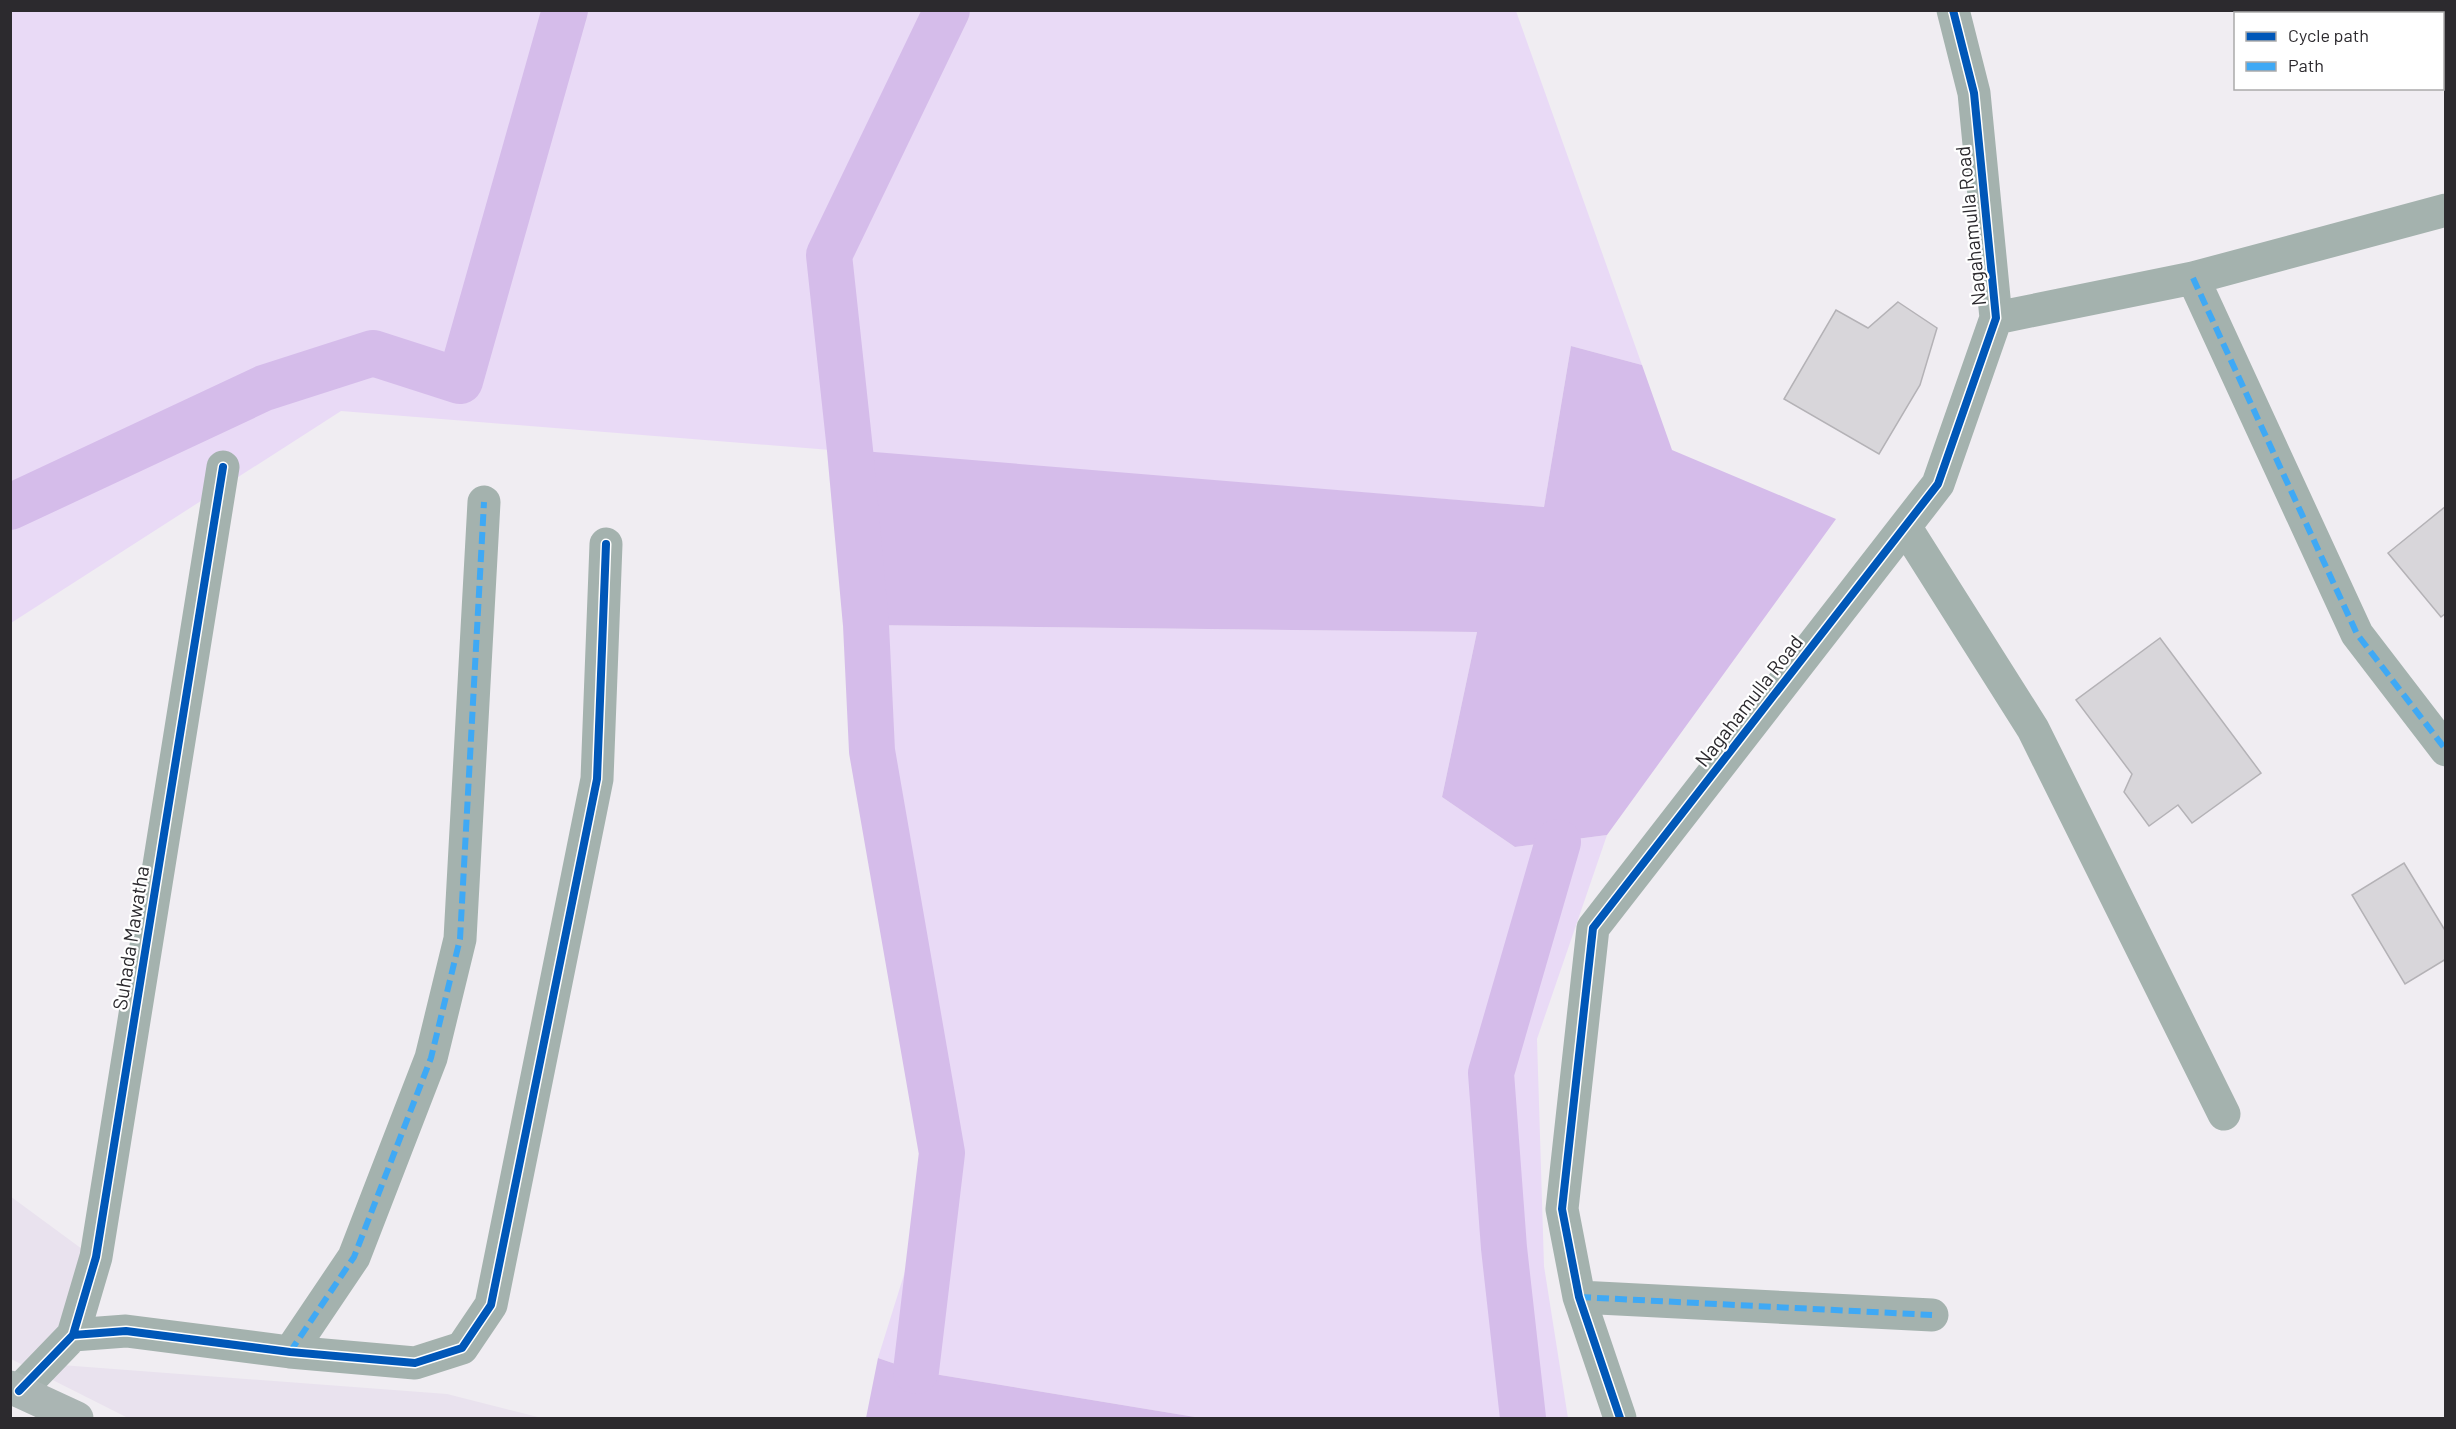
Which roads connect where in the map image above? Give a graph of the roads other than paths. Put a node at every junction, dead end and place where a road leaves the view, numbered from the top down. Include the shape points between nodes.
1 (1953, 10) edge
2 (2445, 210) edge
3 (2193, 278) junction
4 (1996, 318) junction
5 (223, 467) dead end
6 (484, 502) dead end
7 (1906, 528) junction
8 (606, 544) dead end
9 (2445, 750) edge
10 (2224, 1114) dead end
11 (1579, 1297) junction
12 (1932, 1315) dead end
13 (73, 1335) junction
14 (290, 1352) junction
15 (15, 1389) edge
16 (77, 1419) edge
17 (1620, 1419) edge

1 - 4 street, Nagahamulla Road via 1974,93
2 - 3 street
3 - 4 street
3 - 9 street via 2356,634
4 - 7 street, Nagahamulla Road via 1938,484
5 - 13 street, Suhada Mawatha via 96,1257
6 - 14 street via 460,939 431,1058 354,1257
7 - 10 street via 2033,729
7 - 11 street, Nagahamulla Road via 1593,928 1562,1209
8 - 14 street via 597,779 491,1305 462,1348 416,1363
11 - 12 street
11 - 17 street, Nagahamulla Road
13 - 14 street via 126,1331
13 - 15 street, Suhada Mawatha
15 - 16 main road

